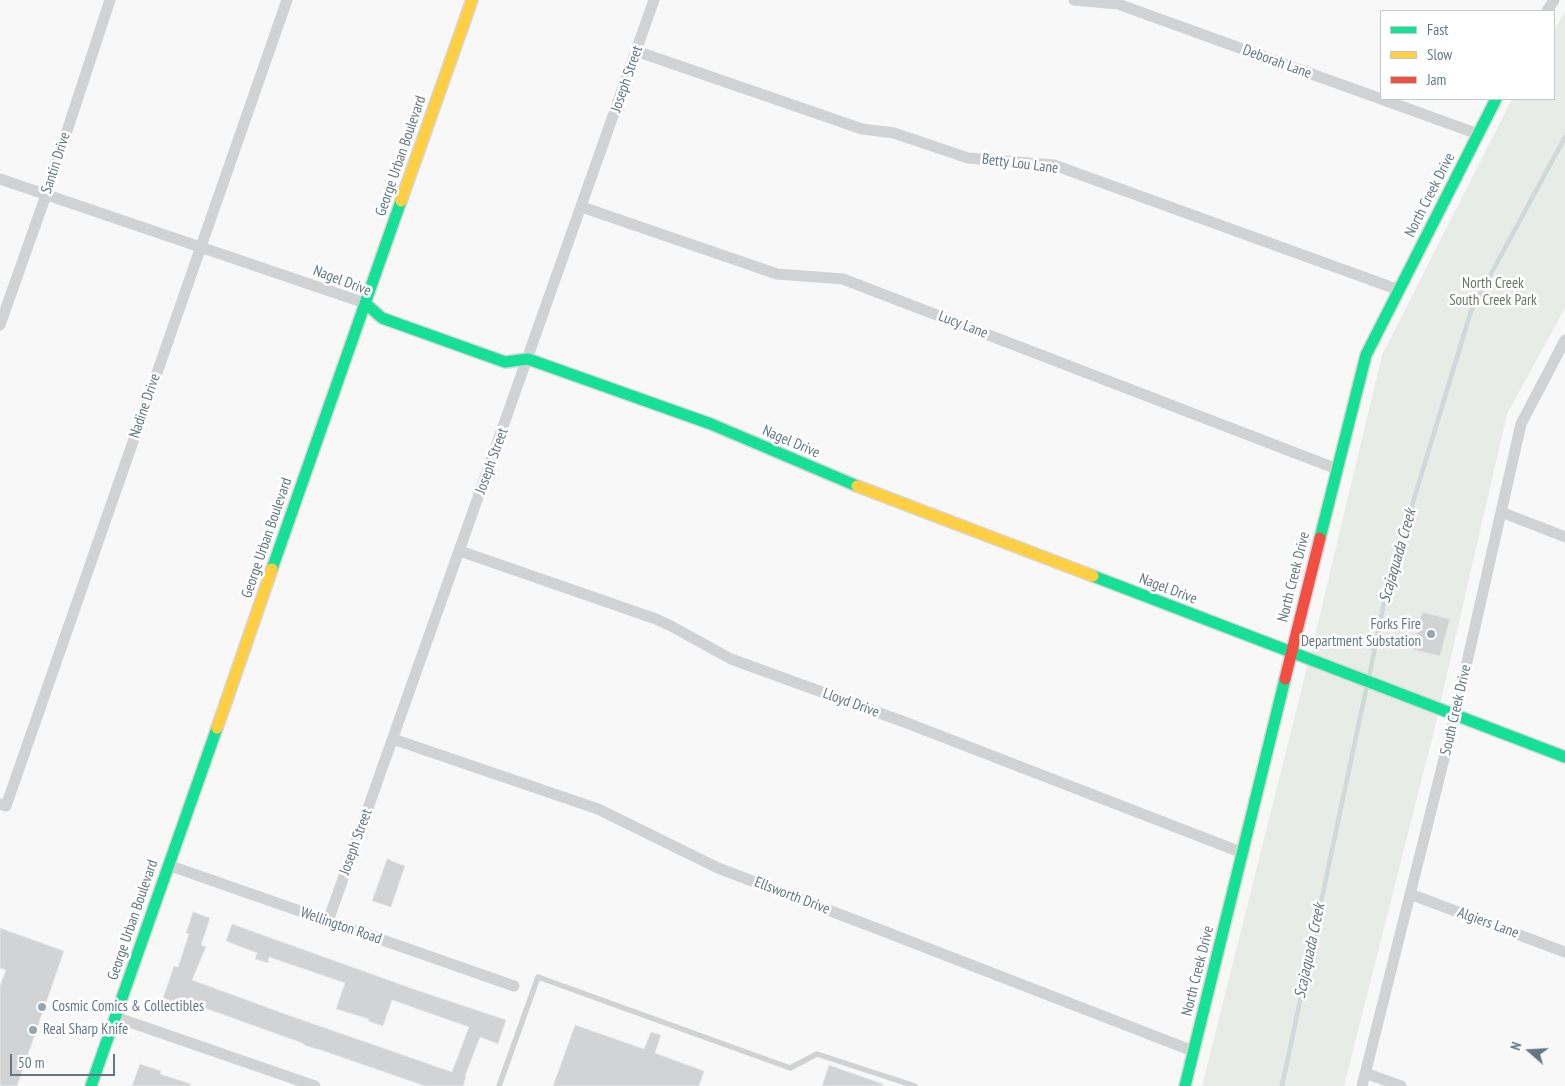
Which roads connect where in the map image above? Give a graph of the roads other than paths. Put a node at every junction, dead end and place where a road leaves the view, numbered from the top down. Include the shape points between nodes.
1 (110, 0) edge
2 (287, 0) edge
3 (472, 0) edge
4 (654, 0) edge
5 (1074, 0) edge
6 (636, 51) junction
7 (1380, 99) edge
8 (1384, 100) edge
9 (1495, 100) edge
10 (1478, 134) junction
11 (0, 179) edge
12 (46, 195) junction
13 (582, 207) junction
14 (200, 247) junction
15 (1399, 290) junction
16 (365, 303) junction
17 (0, 325) edge
18 (1565, 340) edge
19 (528, 359) junction
20 (1337, 469) junction
21 (1501, 512) junction
22 (1565, 536) edge
23 (460, 551) junction
24 (1291, 652) junction
25 (1455, 715) junction
26 (393, 739) junction
27 (1565, 757) edge
28 (0, 804) edge
29 (1243, 852) junction
30 (168, 865) junction
31 (1410, 894) junction
32 (328, 921) junction
33 (1565, 952) edge
34 (514, 986) dead end
35 (115, 1017) junction
36 (1193, 1051) junction
37 (1365, 1072) junction
38 (91, 1086) edge
39 (315, 1086) edge
40 (499, 1086) edge
41 (915, 1086) edge
42 (1185, 1086) edge
43 (1362, 1086) edge
44 (1402, 1086) edge

1 - 12 street, Santin Drive
2 - 14 street, Nadine Drive
3 - 16 street, George Urban Boulevard
4 - 6 street, Joseph Street
5 - 7 street, Deborah Lane via 1118,4
6 - 13 street, Joseph Street
6 - 15 street, Betty Lou Lane via 862,129 894,133 968,158 1054,165
8 - 10 street, Deborah Lane
9 - 10 street, North Creek Drive
10 - 15 street, North Creek Drive
11 - 12 street, Nagel Drive
12 - 14 street, Nagel Drive
12 - 17 street, Santin Drive
13 - 19 street, Joseph Street
13 - 20 street, Lucy Lane via 777,274 843,279
14 - 16 street, Nagel Drive
14 - 28 street, Nadine Drive via 6,806
15 - 20 street, North Creek Drive via 1366,355
16 - 19 street, Nagel Drive via 382,318 505,362
16 - 30 street, George Urban Boulevard
18 - 21 street, South Creek Drive via 1521,424
19 - 23 street, Joseph Street
19 - 24 street, Nagel Drive via 711,424 857,486
20 - 24 street, North Creek Drive
21 - 22 street
21 - 25 street, South Creek Drive
23 - 26 street, Joseph Street
23 - 29 street, Lloyd Drive via 656,619 731,659
24 - 25 street, Nagel Drive
24 - 29 street, North Creek Drive
25 - 27 street, Nagel Drive
25 - 31 street, South Creek Drive
26 - 32 street, Joseph Street
26 - 36 street, Ellsworth Drive via 598,808 718,868
29 - 36 street, North Creek Drive
30 - 32 street, Wellington Road
30 - 35 street, George Urban Boulevard
31 - 33 street, Algiers Lane
31 - 37 street, South Creek Drive
32 - 34 street, Wellington Road
35 - 38 street, George Urban Boulevard
35 - 39 street
36 - 42 street, North Creek Drive
37 - 43 street, South Creek Drive
37 - 44 street
40 - 41 lane via 538,977 790,1068 817,1054

